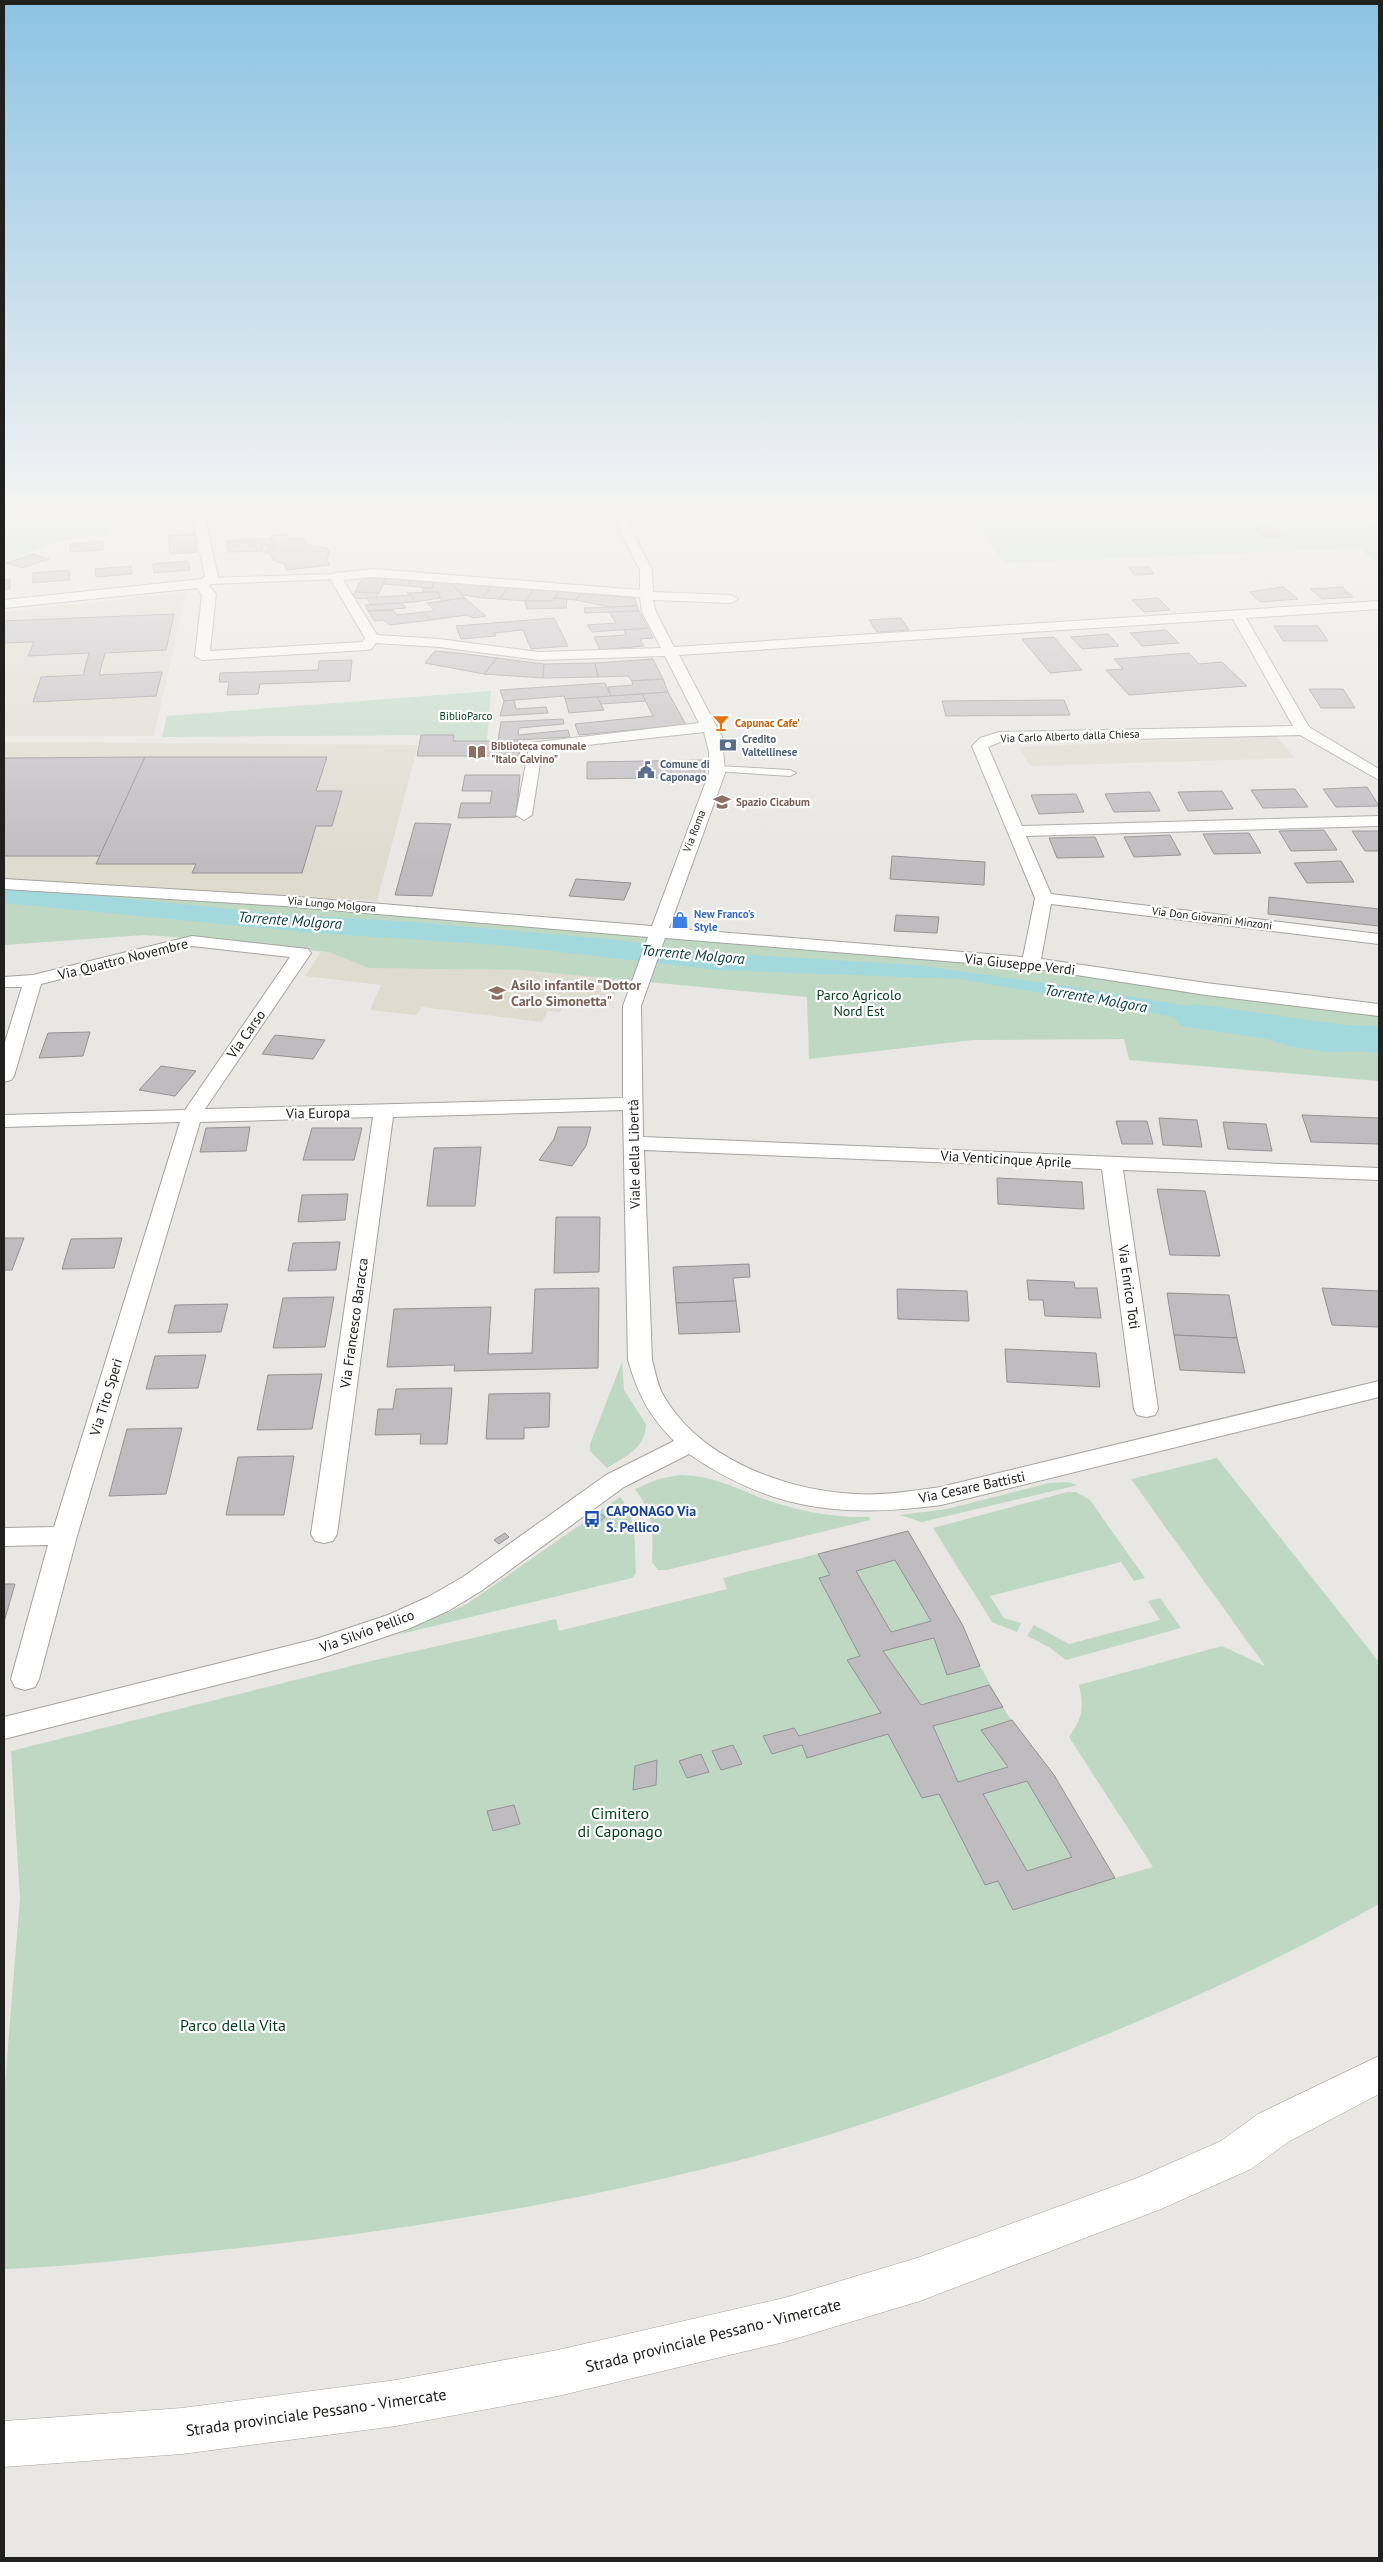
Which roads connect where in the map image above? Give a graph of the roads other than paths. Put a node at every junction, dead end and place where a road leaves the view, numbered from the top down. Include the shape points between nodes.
1 (205, 630) edge
2 (367, 630) edge
3 (657, 630) edge
4 (1020, 630) edge
5 (1246, 630) edge
6 (372, 638) junction
7 (668, 653) junction
8 (708, 727) junction
9 (1303, 730) junction
10 (718, 770) junction
11 (790, 773) dead end
12 (1379, 775) edge
13 (524, 815) dead end
14 (1379, 821) edge
15 (1014, 831) junction
16 (4, 884) edge
17 (1044, 898) junction
18 (658, 936) junction
19 (1379, 939) edge
20 (302, 953) joint
21 (1031, 963) junction
22 (643, 973) joint
23 (33, 980) junction
24 (4, 982) edge
25 (1379, 1010) edge
26 (4, 1076) edge
27 (633, 1104) junction
28 (384, 1111) junction
29 (192, 1116) junction
30 (4, 1121) edge
31 (633, 1142) junction
32 (1112, 1164) junction
33 (1379, 1174) edge
34 (639, 1337) joint
35 (1379, 1389) edge
36 (1146, 1409) dead end
37 (691, 1443) junction
38 (324, 1534) dead end
39 (64, 1536) junction
40 (4, 1537) edge
41 (25, 1679) dead end
42 (4, 1728) edge
43 (1379, 2074) edge
44 (4, 2444) edge

1 - 6 street via 202,656 366,646
2 - 6 street
3 - 7 street, Via Roma
4 - 7 street
5 - 9 street
6 - 7 street via 539,656
7 - 8 street, Via Roma
8 - 10 street, Via Roma via 717,752
8 - 13 street via 535,746
9 - 12 street
9 - 15 street, Via Carlo Alberto dalla Chiesa via 999,737 985,741 980,746
10 - 11 street
10 - 18 street, Via Roma
14 - 15 street
15 - 17 street, Via Carlo Alberto dalla Chiesa
16 - 18 street, Via Lungo Molgora via 284,900
17 - 19 street, Via Don Giovanni Minzoni
17 - 21 street
18 - 21 street, Via Giuseppe Verdi
18 - 22 street, Via Roma
20 - 23 street, Via Quattro Novembre via 192,941
20 - 29 street, Via Carso
21 - 25 street, Via Giuseppe Verdi
22 - 27 street, Viale della Libertà via 632,1006
23 - 24 street, Via Quattro Novembre
23 - 26 street
27 - 28 street, Via Europa
27 - 31 street, Viale della Libertà
28 - 29 street, Via Europa
28 - 38 street, Via Francesco Baracca
29 - 30 street, Via Europa
29 - 39 street, Via Tito Speri
31 - 32 street, Via Venticinque Aprile
31 - 34 street, Viale della Libertà
32 - 33 street, Via Venticinque Aprile
32 - 36 street, Via Enrico Toti
34 - 37 street, Via Cesare Battisti via 642,1371 648,1391
35 - 37 street, Via Cesare Battisti via 941,1496 894,1502 854,1503 811,1498 766,1485 708,1457
37 - 42 street, Via Silvio Pellico via 615,1481 472,1584 398,1622 319,1649
39 - 40 street
39 - 41 street, Via Tito Speri
43 - 44 street, Strada provinciale Pessano - Vimercate via 1273,2128 1236,2155 1146,2195 920,2279 784,2320 558,2373 396,2403 182,2431

